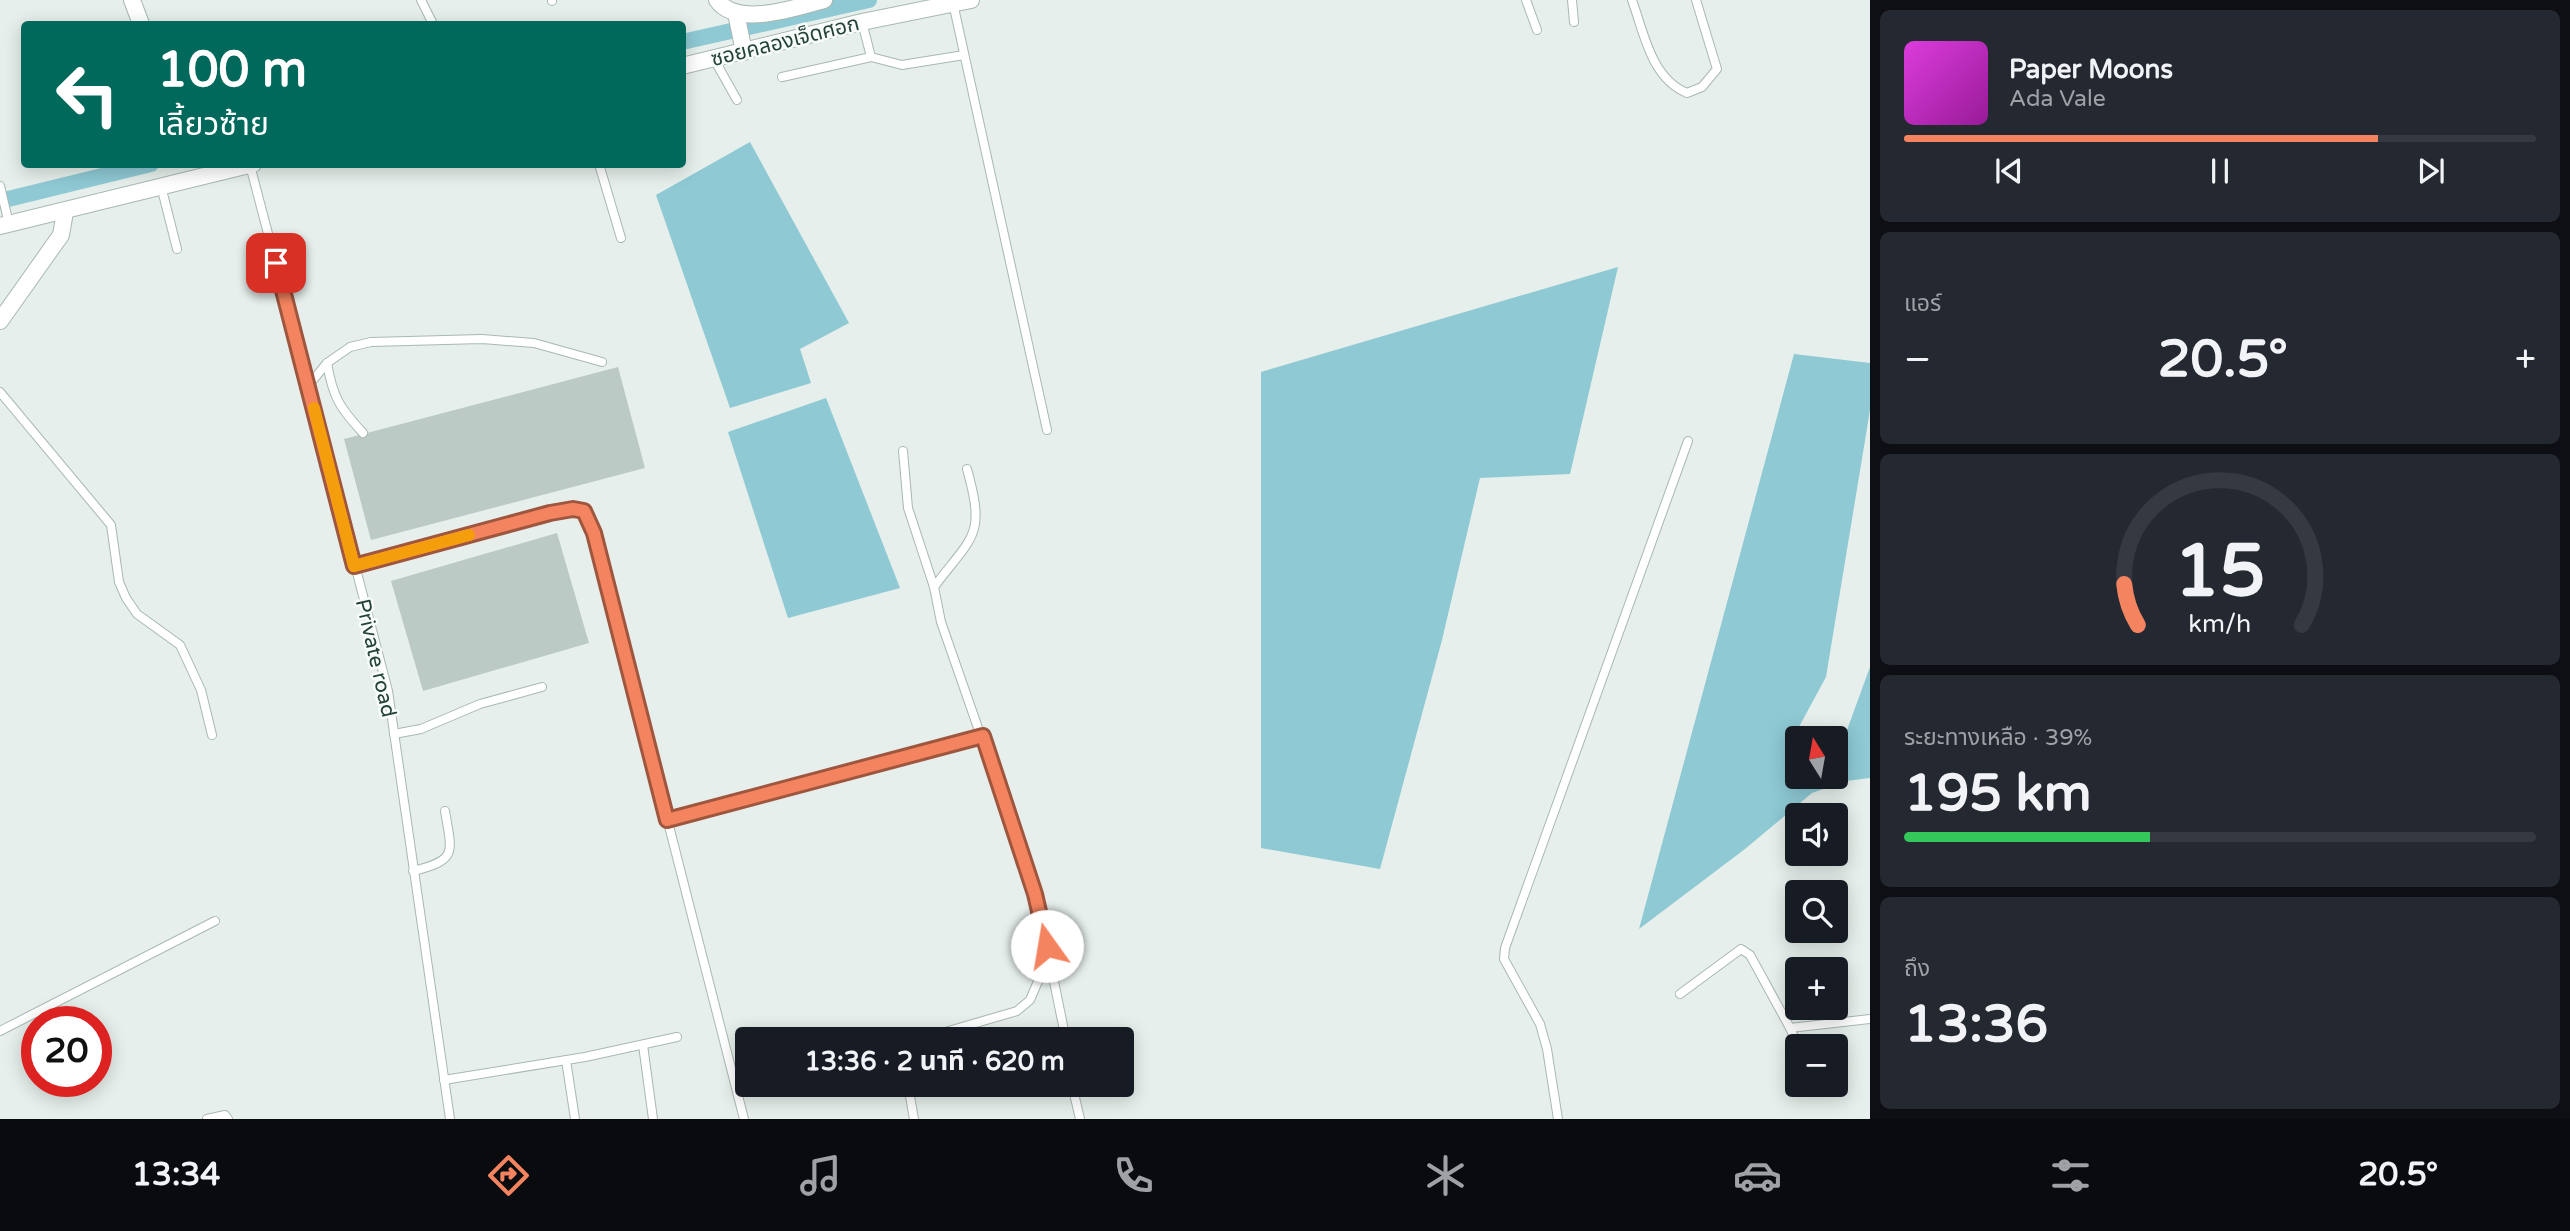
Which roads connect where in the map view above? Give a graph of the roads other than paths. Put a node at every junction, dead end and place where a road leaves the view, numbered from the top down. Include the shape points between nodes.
1 (132, 0) edge
2 (421, 0) edge
3 (717, 0) edge
4 (824, 0) edge
5 (971, 0) edge
6 (1526, 0) edge
7 (1572, 0) edge
8 (1632, 0) edge
9 (1696, 0) edge
10 (953, 3) junction
11 (932, 4) edge
12 (737, 18) junction
13 (140, 21) edge
14 (432, 21) edge
15 (862, 22) junction
16 (1574, 22) dead end
17 (1537, 30) dead end
18 (744, 50) junction
19 (964, 55) junction
20 (871, 57) junction
21 (714, 59) junction
22 (686, 65) edge
23 (782, 77) dead end
24 (737, 100) dead end
25 (216, 168) edge
26 (252, 168) edge
27 (600, 168) edge
28 (192, 170) edge
29 (161, 186) junction
30 (1, 189) edge
31 (65, 212) junction
32 (6, 222) edge
33 (621, 238) dead end
34 (177, 249) dead end
35 (0, 321) edge
36 (602, 362) dead end
37 (327, 363) junction
38 (308, 386) junction
39 (0, 392) edge
40 (1047, 430) dead end
41 (363, 433) dead end
42 (1688, 441) dead end
43 (903, 451) dead end
44 (967, 469) dead end
45 (354, 566) junction
46 (934, 587) junction
47 (542, 687) dead end
48 (394, 734) junction
49 (212, 735) dead end
50 (983, 736) junction
51 (445, 811) dead end
52 (667, 820) junction
53 (413, 871) junction
54 (215, 921) dead end
55 (1053, 971) junction
56 (1680, 994) dead end
57 (1870, 1019) edge
58 (960, 1027) edge
59 (1064, 1027) edge
60 (1790, 1028) junction
61 (0, 1031) edge
62 (1793, 1034) edge
63 (677, 1037) dead end
64 (643, 1045) junction
65 (566, 1060) junction
66 (444, 1080) junction
67 (910, 1097) edge
68 (1075, 1097) edge
69 (207, 1119) edge
70 (229, 1119) edge
71 (450, 1119) edge
72 (575, 1119) edge
73 (653, 1119) edge
74 (744, 1119) edge
75 (914, 1119) edge
76 (1080, 1119) edge
77 (1558, 1119) edge

1 - 13 street
2 - 14 lane
3 - 12 street
4 - 12 street
5 - 10 street, ซอยคลองเจ็ดศอก
6 - 17 lane
7 - 16 lane
8 - 9 lane via 1662,76 1687,93 1702,87 1717,69
10 - 11 street, ซอยคลองเจ็ดศอก
10 - 19 lane
11 - 15 street, ซอยคลองเจ็ดศอก
12 - 18 street
15 - 18 street, ซอยคลองเจ็ดศอก
15 - 20 lane
18 - 21 street, ซอยคลองเจ็ดศอก
19 - 20 lane via 901,65
19 - 40 lane
20 - 23 lane
21 - 22 street, ซอยคลองเจ็ดศอก
21 - 24 lane
25 - 28 street
26 - 38 lane, Private road
27 - 33 lane
28 - 29 street
29 - 31 street
29 - 34 lane
30 - 32 lane
31 - 32 street
31 - 35 street via 61,235
36 - 37 lane via 534,342 482,339 371,342 350,347
37 - 38 lane
37 - 41 lane via 332,393
38 - 45 lane, Private road
39 - 49 lane via 111,525 119,582 126,598 137,614 180,645 201,691
42 - 77 lane via 1504,948 1504,960 1540,1024
43 - 46 lane via 908,508
44 - 46 lane via 977,525 972,540
45 - 48 lane, Private road via 385,680
45 - 52 lane via 550,513 584,511 594,533
46 - 50 lane via 941,622
47 - 48 lane
48 - 53 lane, Private road
50 - 52 lane
50 - 55 lane via 1035,894
51 - 53 lane via 451,848 448,858 440,865
52 - 74 lane
53 - 66 lane, Private road
54 - 61 lane
55 - 58 lane via 1039,979 1025,1007
55 - 59 lane
56 - 60 lane via 1741,949 1750,955
57 - 60 lane
60 - 62 lane
63 - 64 lane
64 - 65 lane
64 - 73 lane
65 - 66 lane
65 - 72 lane
66 - 71 lane, Private road
67 - 75 lane
68 - 76 lane
69 - 70 lane via 225,1115

